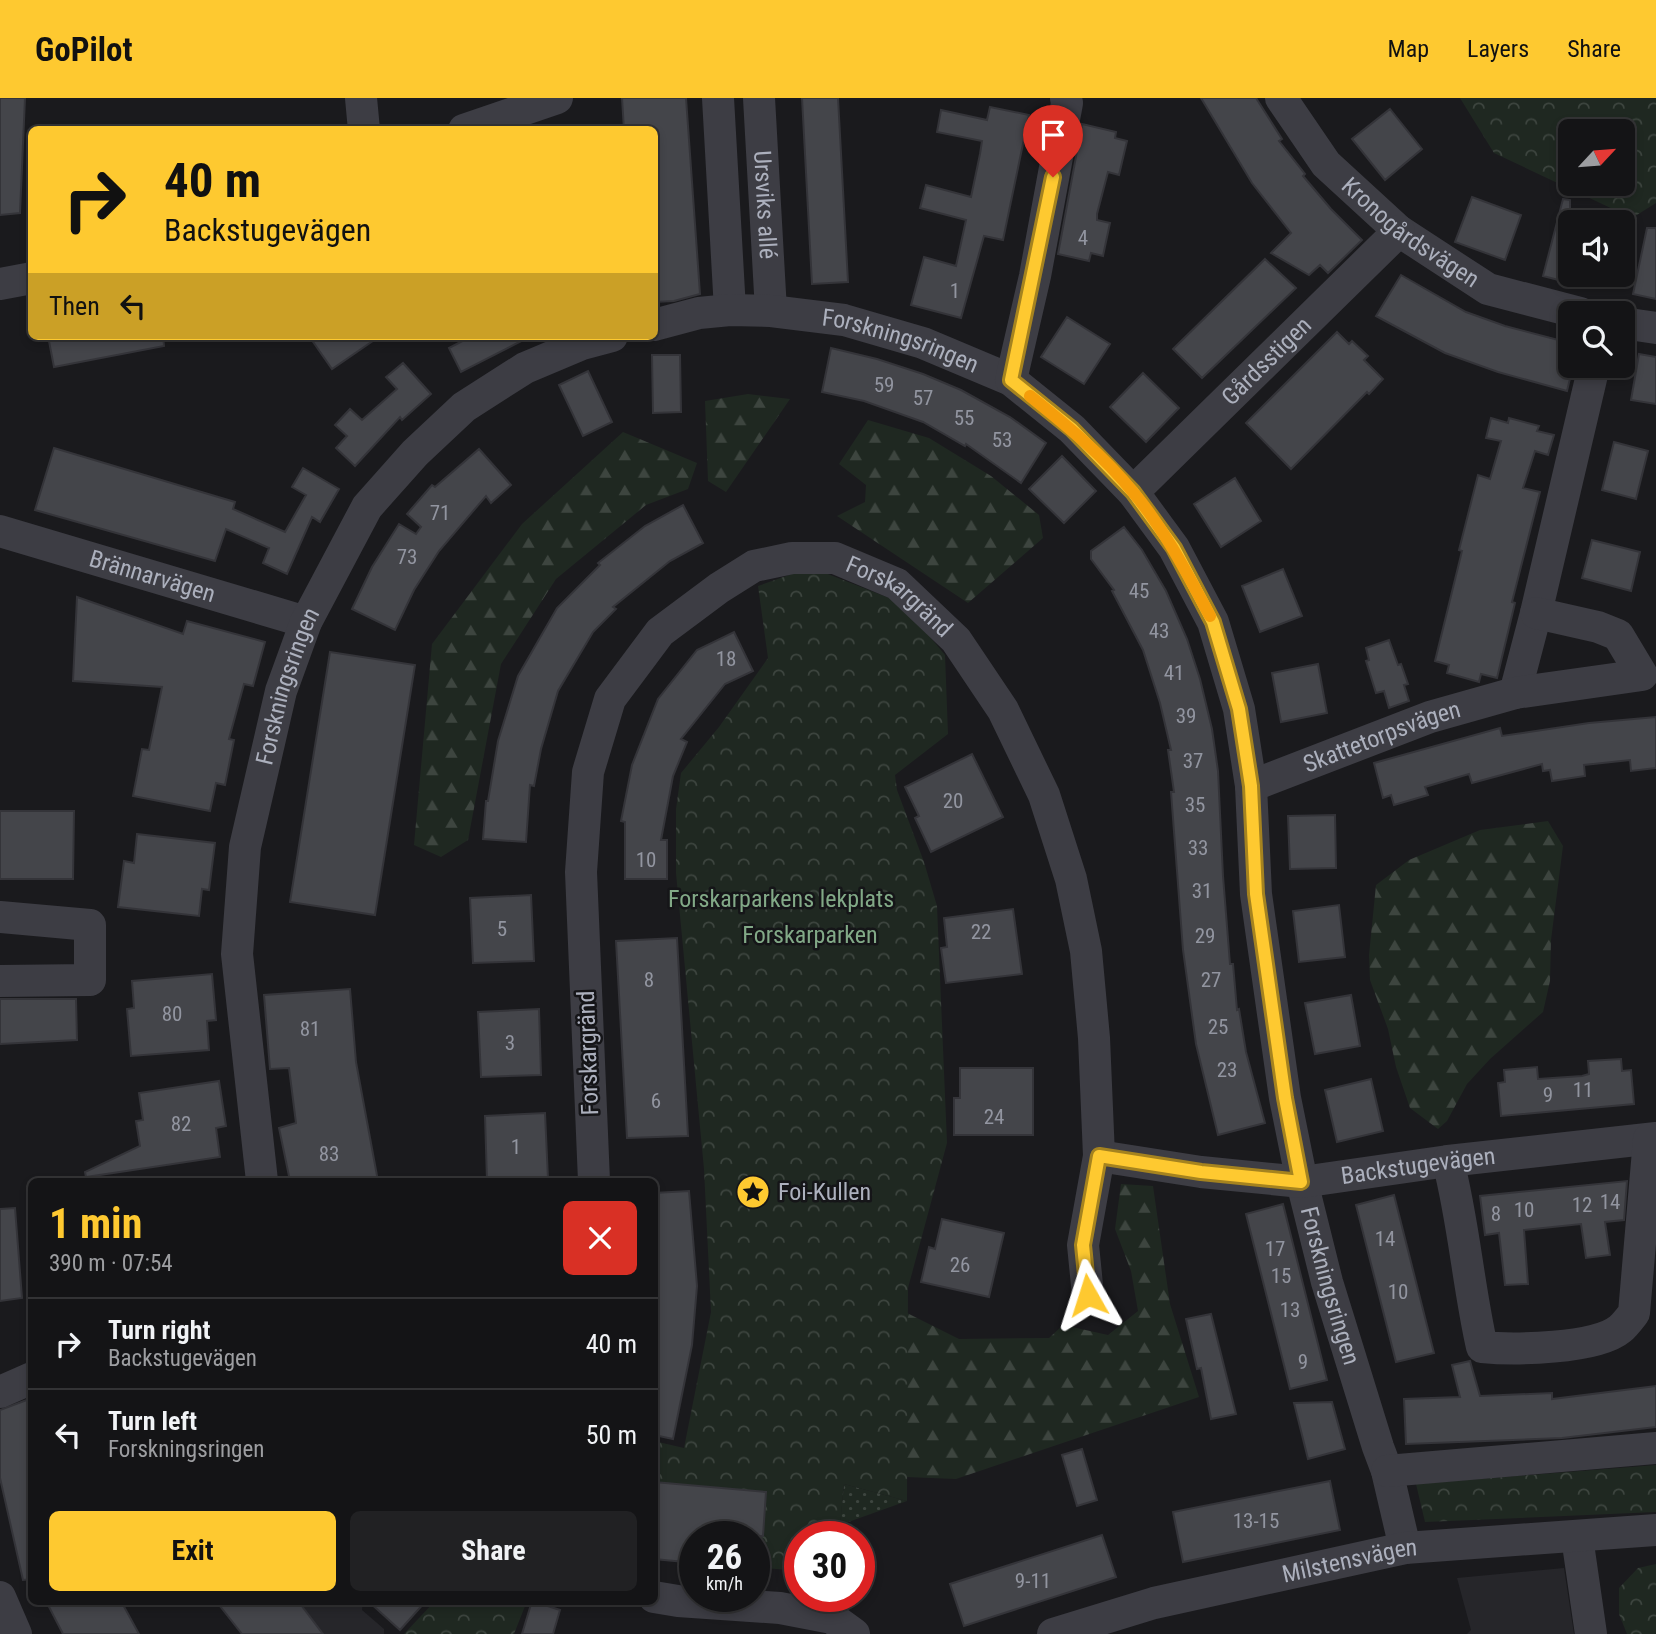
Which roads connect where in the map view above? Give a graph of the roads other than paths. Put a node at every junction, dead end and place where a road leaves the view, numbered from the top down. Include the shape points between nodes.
1 (361, 98) edge
2 (557, 98) edge
3 (718, 98) edge
4 (759, 98) edge
5 (1066, 98) edge
6 (1281, 98) edge
7 (364, 126) edge
8 (476, 126) edge
9 (1399, 231) junction
10 (28, 279) edge
11 (0, 284) edge
12 (1558, 307) edge
13 (730, 310) junction
14 (771, 311) junction
15 (658, 324) edge
16 (1635, 325) edge
17 (1656, 328) edge
18 (597, 340) edge
19 (1591, 378) edge
20 (1011, 380) junction
21 (1133, 492) junction
22 (0, 531) edge
23 (1536, 613) junction
24 (306, 622) junction
25 (1515, 693) junction
26 (1251, 786) junction
27 (0, 917) edge
28 (0, 981) edge
29 (1652, 1139) edge
30 (1099, 1156) junction
31 (1448, 1161) junction
32 (262, 1178) edge
33 (594, 1178) edge
34 (1301, 1182) junction
35 (1088, 1295) dead end
36 (28, 1380) edge
37 (0, 1392) edge
38 (1656, 1448) edge
39 (1387, 1471) junction
40 (1656, 1530) edge
41 (1577, 1537) junction
42 (1405, 1548) junction
43 (0, 1597) edge
44 (658, 1598) edge
45 (16, 1634) edge
46 (854, 1634) edge
47 (1053, 1634) edge
48 (1591, 1634) edge

1 - 7 street
2 - 8 street
3 - 13 street, Ursviks allé
4 - 14 street, Ursviks allé
5 - 20 street
6 - 9 street, Kronogårdsvägen via 1326,164
9 - 12 street, Kronogårdsvägen via 1488,289
9 - 21 street, Gårdsstigen
10 - 11 street
13 - 14 street, Forskningsringen
13 - 15 street, Forskningsringen
14 - 20 street, Forskningsringen via 844,320 923,343
16 - 17 street
18 - 24 street, Forskningsringen via 525,368 464,407 415,453 367,508
19 - 23 street
20 - 21 street, Forskningsringen via 1072,429
21 - 26 street, Forskningsringen via 1174,548 1213,622 1239,709
22 - 24 street, Brännarvägen
23 - 25 street
23 - 25 street, Skattetorpsvägen via 1618,635 1643,675
24 - 32 street, Forskningsringen via 281,691 244,860 237,954
25 - 26 street, Skattetorpsvägen via 1430,717
26 - 34 street, Forskningsringen via 1256,894
27 - 28 street via 90,925 90,980
29 - 31 street, Backstugevägen
29 - 31 street via 1634,1313 1619,1330 1589,1343 1482,1348 1460,1206
30 - 33 street, Forskargränd via 1090,988 1071,879 1044,795 1003,710 956,640 897,584 835,558 792,558 754,566 660,632 610,699 588,772 581,872
30 - 34 street, Backstugevägen
30 - 35 street, Forskargränd via 1083,1245
31 - 34 street, Backstugevägen
34 - 39 street, Forskningsringen via 1327,1282
36 - 37 street
38 - 39 street
39 - 42 street, Forskningsringen
40 - 41 street, Milstensvägen
41 - 42 street, Milstensvägen
41 - 48 street
42 - 47 street, Milstensvägen via 1154,1603
43 - 45 street
44 - 46 street via 780,1608 832,1618

